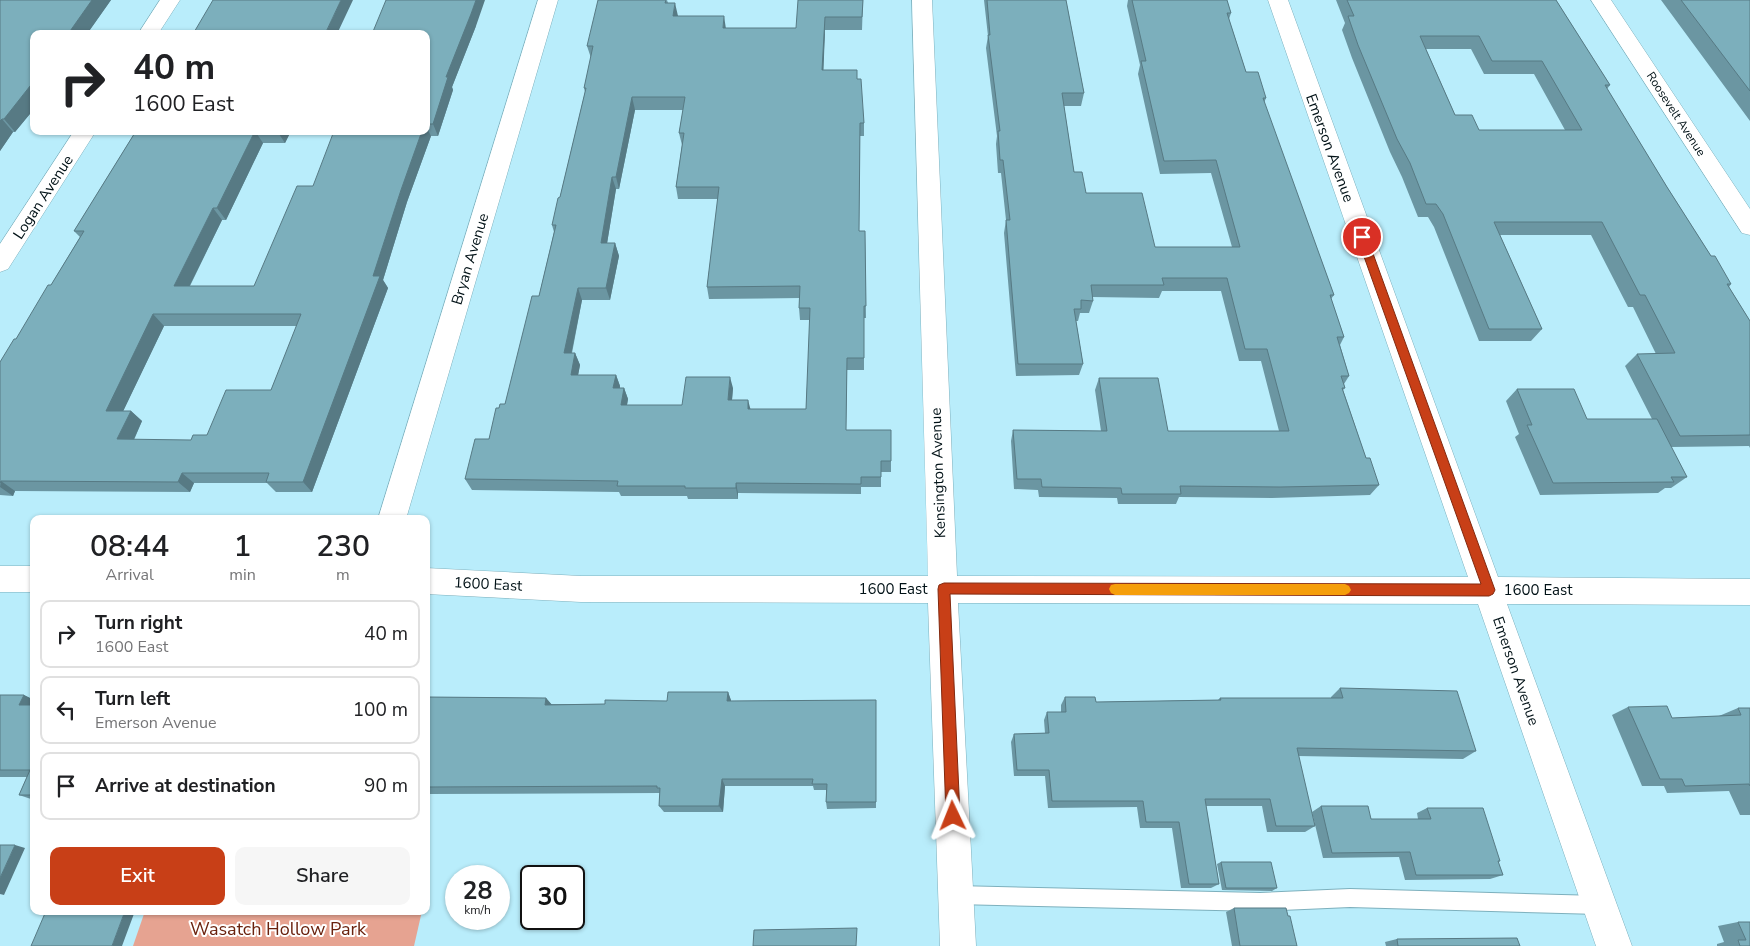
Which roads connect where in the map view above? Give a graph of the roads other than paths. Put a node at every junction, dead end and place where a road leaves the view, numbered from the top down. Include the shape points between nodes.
1 (170, 0) edge
2 (548, 0) edge
3 (922, 0) edge
4 (1278, 0) edge
5 (1601, 0) edge
6 (151, 30) edge
7 (82, 135) edge
8 (1750, 227) edge
9 (0, 263) edge
10 (393, 515) edge
11 (0, 579) edge
12 (30, 579) edge
13 (430, 581) edge
14 (944, 589) junction
15 (1489, 590) junction
16 (1750, 592) edge
17 (956, 895) junction
18 (1599, 905) junction
19 (958, 946) edge
20 (1614, 946) edge

1 - 6 street
2 - 10 street, Bryan Avenue
3 - 14 street, Kensington Avenue
4 - 15 street, Emerson Avenue
5 - 8 street, Roosevelt Avenue
7 - 9 street, Logan Avenue
11 - 12 street
13 - 14 street, 1600 East via 581,589
14 - 15 street, 1600 East
14 - 17 street, Kensington Avenue
15 - 16 street, 1600 East
15 - 18 street, Emerson Avenue
17 - 18 lane via 1260,902 1350,898
17 - 19 street, Kensington Avenue
18 - 20 street, Emerson Avenue

